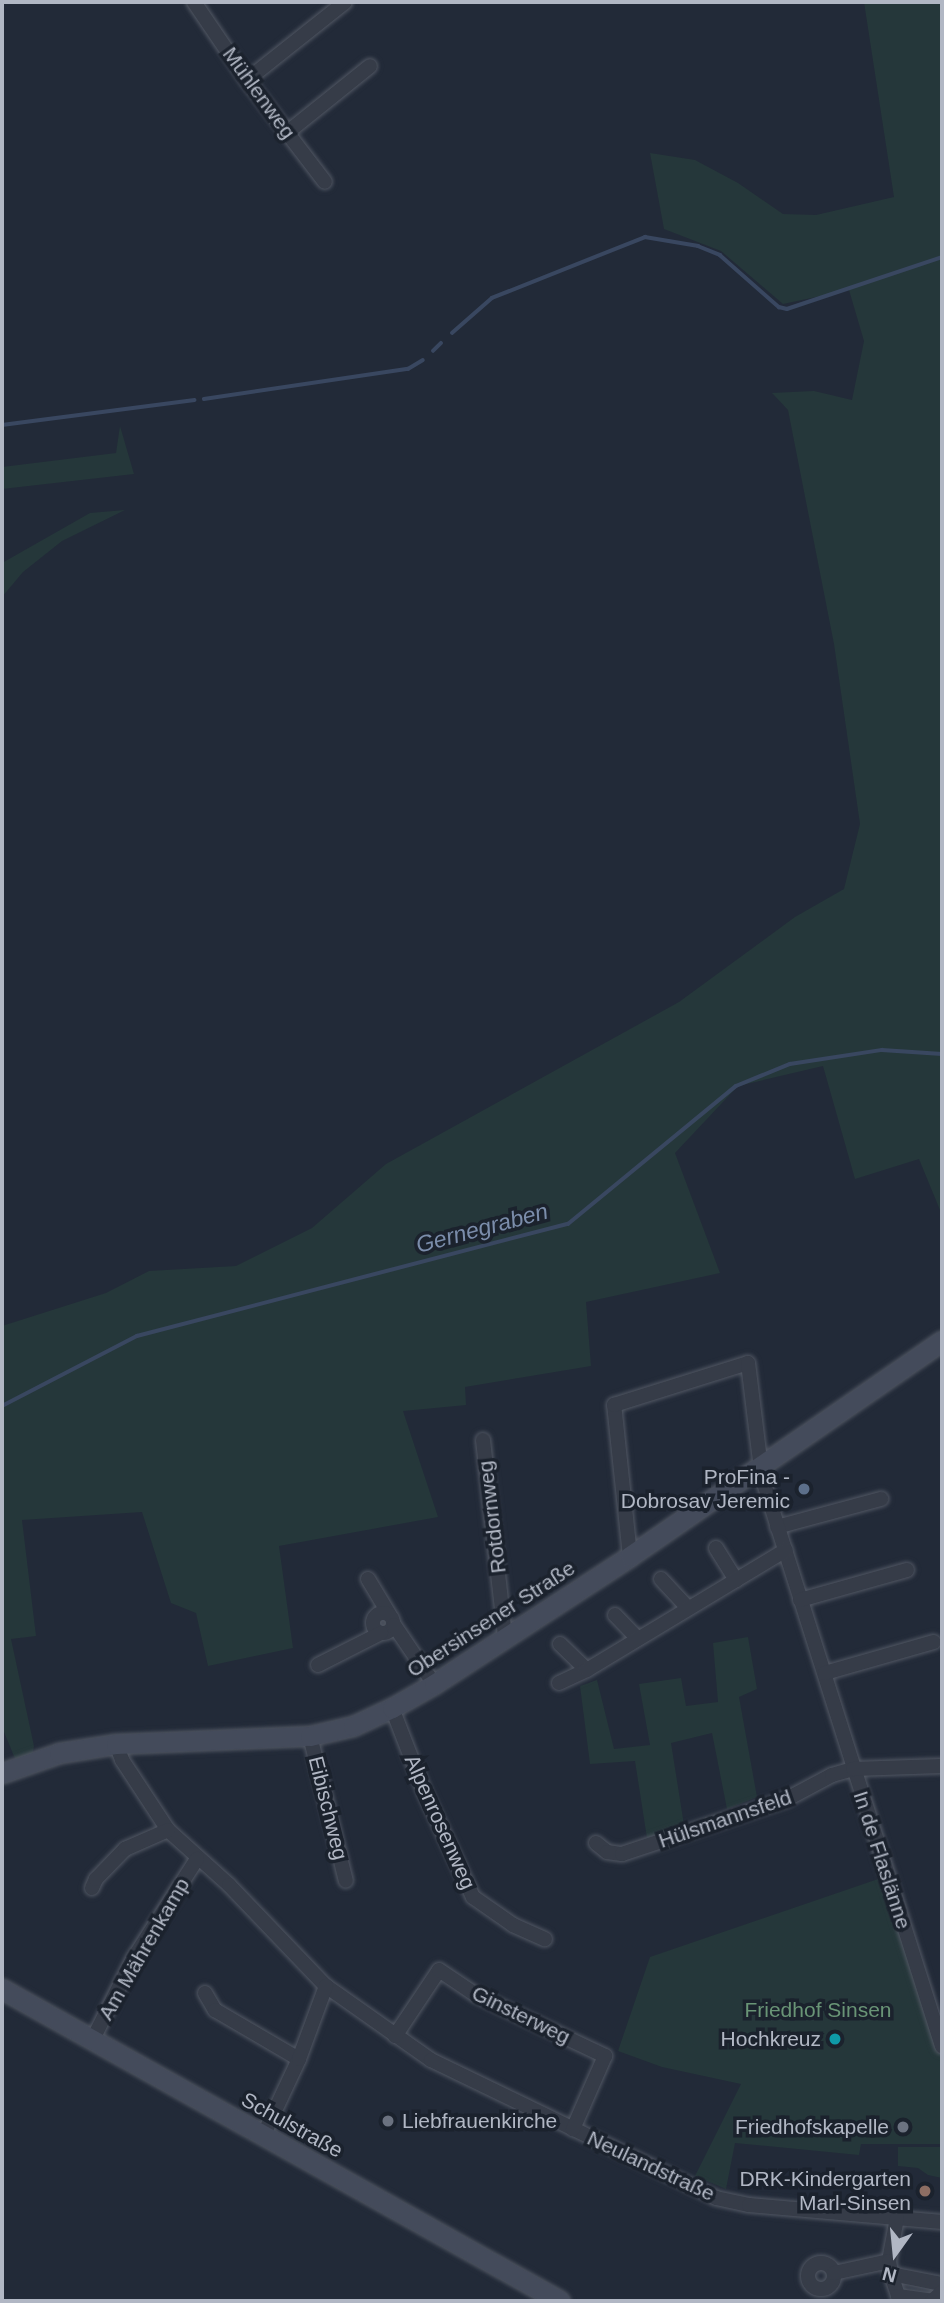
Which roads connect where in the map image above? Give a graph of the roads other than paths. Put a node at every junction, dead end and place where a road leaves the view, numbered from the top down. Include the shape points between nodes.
1 (194, 2) edge
2 (345, 2) edge
3 (370, 66) dead end
4 (247, 80) junction
5 (288, 132) junction
6 (325, 183) dead end
7 (942, 1340) edge
8 (483, 1440) dead end
9 (759, 1466) junction
10 (881, 1499) dead end
11 (777, 1527) junction
12 (716, 1548) dead end
13 (786, 1550) junction
14 (630, 1556) junction
15 (907, 1570) dead end
16 (368, 1579) dead end
17 (661, 1579) dead end
18 (736, 1580) junction
19 (800, 1600) junction
20 (688, 1608) junction
21 (615, 1615) dead end
22 (388, 1624) junction
23 (505, 1637) junction
24 (638, 1639) junction
25 (934, 1642) dead end
26 (560, 1644) dead end
27 (318, 1665) dead end
28 (587, 1670) junction
29 (825, 1673) junction
30 (559, 1683) dead end
31 (434, 1684) junction
32 (392, 1708) junction
33 (310, 1736) junction
34 (116, 1744) junction
35 (942, 1766) edge
36 (853, 1769) junction
37 (2, 1773) edge
38 (168, 1830) junction
39 (596, 1843) dead end
40 (197, 1859) junction
41 (346, 1881) dead end
42 (92, 1888) dead end
43 (545, 1939) dead end
44 (326, 1986) junction
45 (2, 1989) edge
46 (205, 1993) dead end
47 (395, 2036) junction
48 (93, 2039) junction
49 (942, 2046) edge
50 (299, 2059) junction
51 (573, 2129) junction
52 (263, 2136) junction
53 (897, 2218) junction
54 (942, 2222) edge
55 (890, 2267) junction
56 (834, 2273) dead end
57 (942, 2284) edge
58 (942, 2292) edge
59 (560, 2301) edge

1 - 4 street, Mühlenweg
2 - 4 street
3 - 5 street
4 - 5 street, Mühlenweg
5 - 6 street, Mühlenweg
7 - 9 street, Obersinsener Straße
8 - 23 street, Rotdornweg
9 - 11 street, In de Flaslänne
9 - 14 street, Obersinsener Straße
9 - 14 street, In de Flaslänne via 748,1363 614,1405
10 - 11 street
11 - 13 street, In de Flaslänne
12 - 18 street
13 - 18 street
13 - 19 street, In de Flaslänne
14 - 23 street, Obersinsener Straße
15 - 19 street
16 - 22 street
17 - 20 street
18 - 20 street
19 - 29 street, In de Flaslänne
20 - 24 street
21 - 24 street
22 - 27 street
22 - 31 street
23 - 31 street, Obersinsener Straße
24 - 28 street
25 - 29 street
26 - 28 street
28 - 30 street
29 - 36 street, In de Flaslänne
31 - 32 street, Obersinsener Straße
32 - 33 street, Obersinsener Straße via 353,1726
32 - 43 street, Alpenrosenweg via 473,1897 513,1925
33 - 34 street, Obersinsener Straße
33 - 41 street, Eibischweg
34 - 37 street, Obersinsener Straße via 59,1753
34 - 38 street, Neulandstraße
35 - 36 street, Hülsmannsfeld
36 - 39 street, Hülsmannsfeld via 787,1799 622,1854 607,1852
36 - 49 street, In de Flaslänne
38 - 40 street, Neulandstraße
38 - 42 street via 125,1849
40 - 44 street, Neulandstraße via 229,1885
40 - 48 street, Am Mährenkamp via 133,1959
44 - 47 street, Neulandstraße
44 - 50 street
45 - 48 street, Schulstraße
46 - 50 street via 215,2010
47 - 51 street, Neulandstraße via 431,2060
47 - 51 street, Ginsterweg via 439,1970 476,1995 605,2056
48 - 52 street, Schulstraße
50 - 52 street
51 - 53 street, Neulandstraße via 716,2198
52 - 59 street, Schulstraße
53 - 54 street, Neulandstraße
53 - 55 street
55 - 56 street
55 - 57 street
55 - 58 street via 898,2296 932,2301

